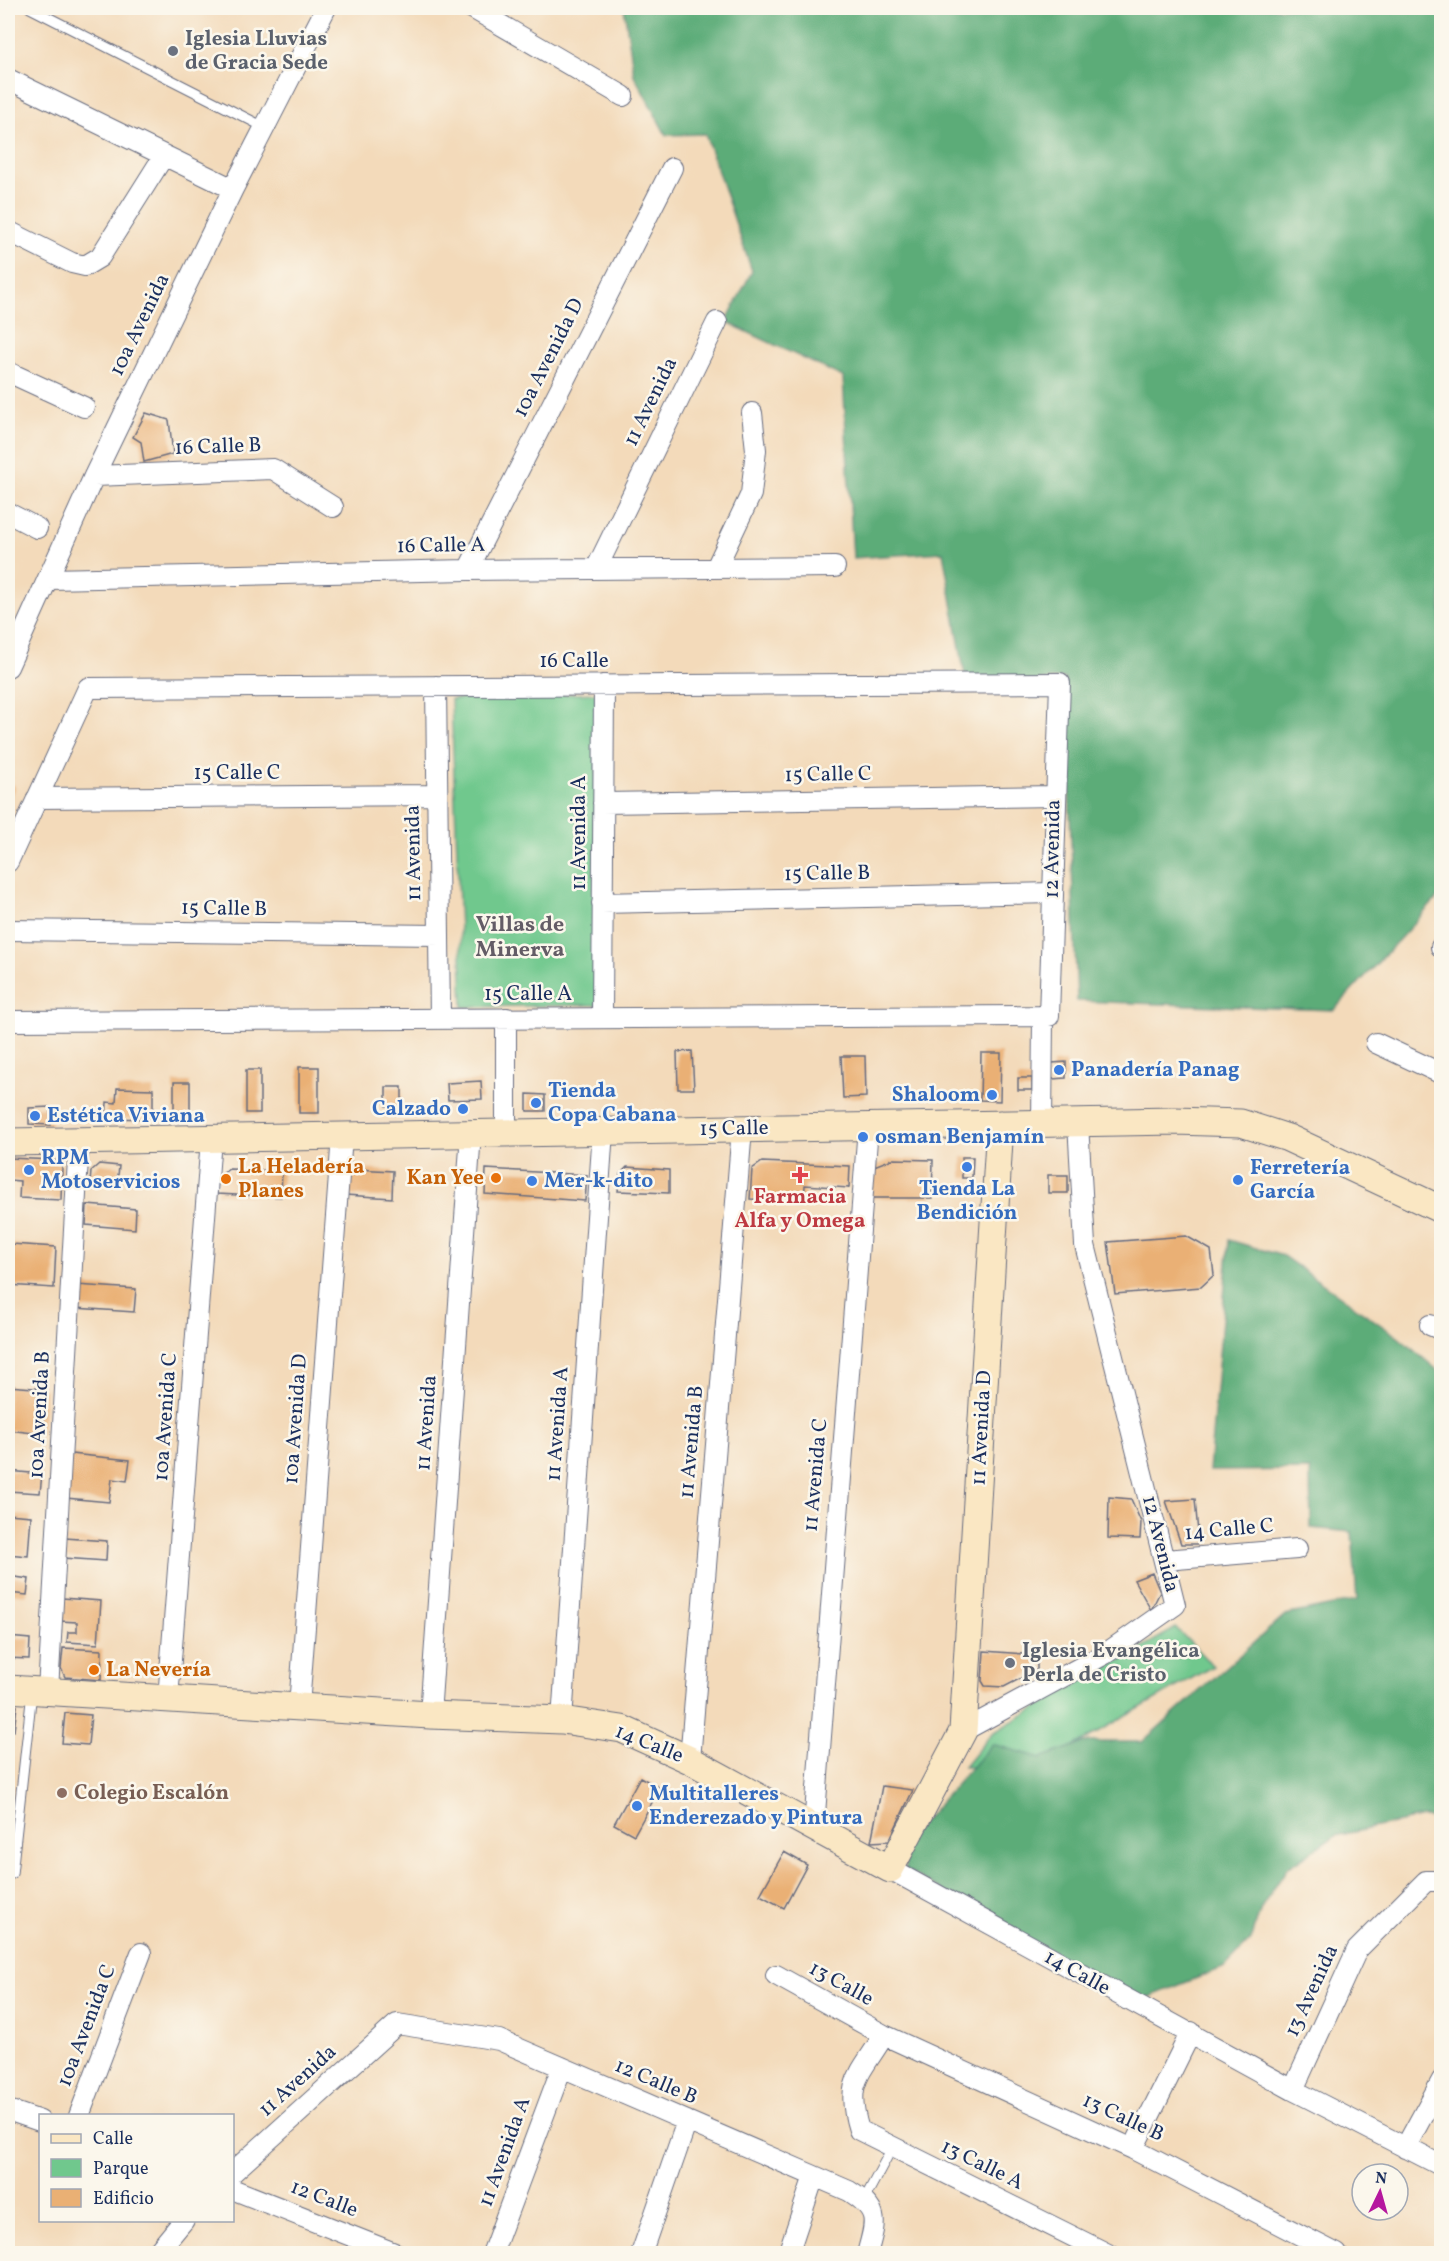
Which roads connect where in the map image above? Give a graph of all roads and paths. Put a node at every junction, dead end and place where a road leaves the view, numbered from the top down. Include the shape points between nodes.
1 (30, 8) edge
2 (326, 8) edge
3 (472, 8) edge
4 (8, 79) edge
5 (623, 96) dead end
6 (264, 127) junction
7 (163, 157) junction
8 (672, 168) dead end
9 (233, 189) junction
10 (8, 231) edge
11 (717, 322) dead end
12 (8, 372) edge
13 (84, 407) dead end
14 (752, 413) dead end
15 (94, 476) junction
16 (333, 507) dead end
17 (8, 513) edge
18 (37, 528) dead end
19 (835, 567) dead end
20 (716, 568) junction
21 (596, 569) junction
22 (468, 570) junction
23 (48, 579) junction
24 (9, 662) edge
25 (1060, 683) joint
26 (604, 685) junction
27 (436, 686) junction
28 (437, 795) junction
29 (1054, 796) junction
30 (37, 798) junction
31 (603, 802) junction
32 (8, 862) edge
33 (1052, 893) junction
34 (602, 903) junction
35 (8, 930) edge
36 (439, 935) junction
37 (1046, 1016) junction
38 (506, 1018) junction
39 (602, 1018) junction
40 (440, 1019) junction
41 (8, 1021) edge
42 (1376, 1043) dead end
43 (1442, 1074) edge
44 (1078, 1123) junction
45 (1000, 1124) junction
46 (1042, 1124) junction
47 (868, 1127) junction
48 (742, 1129) junction
49 (603, 1131) junction
50 (471, 1133) junction
51 (506, 1133) junction
52 (342, 1136) junction
53 (211, 1139) junction
54 (79, 1141) junction
55 (8, 1142) edge
56 (1442, 1210) edge
57 (1297, 1548) dead end
58 (1165, 1560) junction
59 (29, 1690) edge
60 (168, 1699) junction
61 (299, 1707) junction
62 (430, 1715) junction
63 (562, 1719) junction
64 (963, 1731) junction
65 (690, 1760) junction
66 (814, 1827) junction
67 (890, 1869) junction
68 (12, 1874) dead end
69 (1442, 1881) edge
70 (141, 1953) dead end
71 (776, 1975) dead end
72 (397, 2025) joint
73 (1191, 2032) junction
74 (884, 2035) junction
75 (562, 2067) junction
76 (1442, 2080) edge
77 (1293, 2090) junction
78 (8, 2110) edge
79 (79, 2114) edge
80 (39, 2121) edge
81 (687, 2121) junction
82 (892, 2148) junction
83 (1405, 2148) junction
84 (1133, 2149) junction
85 (1442, 2166) edge
86 (234, 2171) edge
87 (814, 2176) junction
88 (234, 2190) edge
89 (864, 2200) junction
90 (182, 2222) edge
91 (156, 2253) edge
92 (397, 2253) edge
93 (492, 2253) edge
94 (641, 2253) edge
95 (788, 2253) edge
96 (867, 2253) edge
97 (1108, 2253) edge
98 (1337, 2253) edge

1 - 6 lane
2 - 6 street, 10a Avenida
3 - 5 street
4 - 7 street
6 - 9 street, 10a Avenida
7 - 9 street
7 - 10 street via 99,257 85,266
8 - 22 street, 10a Avenida D
9 - 15 street, 10a Avenida
11 - 21 street, 11 Avenida
12 - 13 street
14 - 20 street via 756,450 751,494
15 - 16 street, 16 Calle B via 273,470
15 - 23 street, 10a Avenida
17 - 18 street
19 - 20 street, 16 Calle A
20 - 21 street, 16 Calle A
21 - 22 street, 16 Calle A
22 - 23 street, 16 Calle A
23 - 24 street, 10a Avenida
25 - 26 street, 16 Calle
25 - 29 street, 12 Avenida
26 - 27 street, 16 Calle
26 - 31 street, 11 Avenida A
27 - 28 street, 11 Avenida
27 - 30 street, 16 Calle via 88,688
28 - 30 street, 15 Calle C
28 - 36 street, 11 Avenida
29 - 31 street, 15 Calle C
29 - 33 street, 12 Avenida
30 - 32 street
31 - 34 street, 11 Avenida A
33 - 34 street, 15 Calle B
33 - 37 street, 12 Avenida
34 - 39 street, 11 Avenida A
35 - 36 street, 15 Calle B
36 - 40 street, 11 Avenida
37 - 39 street, 15 Calle A
37 - 46 street, 12 Avenida
38 - 39 street, 15 Calle A
38 - 40 street, 15 Calle A
38 - 51 street
40 - 41 street, 15 Calle A
42 - 43 street
44 - 46 street, 15 Calle
44 - 56 street, 15 Calle via 1241,1123 1288,1138
44 - 58 street, 12 Avenida via 1085,1245
45 - 46 street, 15 Calle
45 - 47 street, 15 Calle
45 - 64 street, 11 Avenida D
47 - 48 street, 15 Calle
47 - 66 street, 11 Avenida C
48 - 49 street, 15 Calle
48 - 65 street, 11 Avenida B
49 - 51 street, 15 Calle
49 - 63 street, 11 Avenida A
50 - 51 street, 15 Calle
50 - 52 street, 15 Calle
50 - 62 street, 11 Avenida
52 - 53 street, 15 Calle
52 - 61 street, 10a Avenida D
53 - 54 street, 15 Calle
53 - 60 street, 10a Avenida C
54 - 55 street, 15 Calle
54 - 59 street, 10a Avenida B
57 - 58 street, 14 Calle C
58 - 64 street, 12 Avenida via 1175,1605 1105,1654
59 - 60 street, 14 Calle
59 - 68 lane
60 - 61 street, 14 Calle
61 - 62 street, 14 Calle
62 - 63 street, 14 Calle
63 - 65 street, 14 Calle via 622,1729
64 - 67 street
65 - 66 street, 14 Calle
66 - 67 street, 14 Calle
67 - 73 street, 14 Calle
69 - 77 street, 13 Avenida via 1426,1881 1357,1950
70 - 79 street, 10a Avenida C
71 - 74 street, 13 Calle
72 - 75 street, 12 Calle B via 499,2040
72 - 86 street, 11 Avenida
73 - 77 street, 14 Calle
73 - 84 street
74 - 82 street, 13 Calle A via 852,2087 852,2105 859,2130
74 - 84 street, 13 Calle B
75 - 81 street, 12 Calle B
75 - 93 street, 11 Avenida A
76 - 83 street
77 - 83 street, 14 Calle
78 - 80 street
81 - 87 street, 12 Calle B
81 - 94 street
82 - 89 lane
82 - 97 street, 13 Calle A
83 - 85 street, 14 Calle
84 - 98 street, 13 Calle B
87 - 89 street, 12 Calle B
87 - 95 street
88 - 92 street, 12 Calle
89 - 96 street via 876,2222
90 - 91 street

